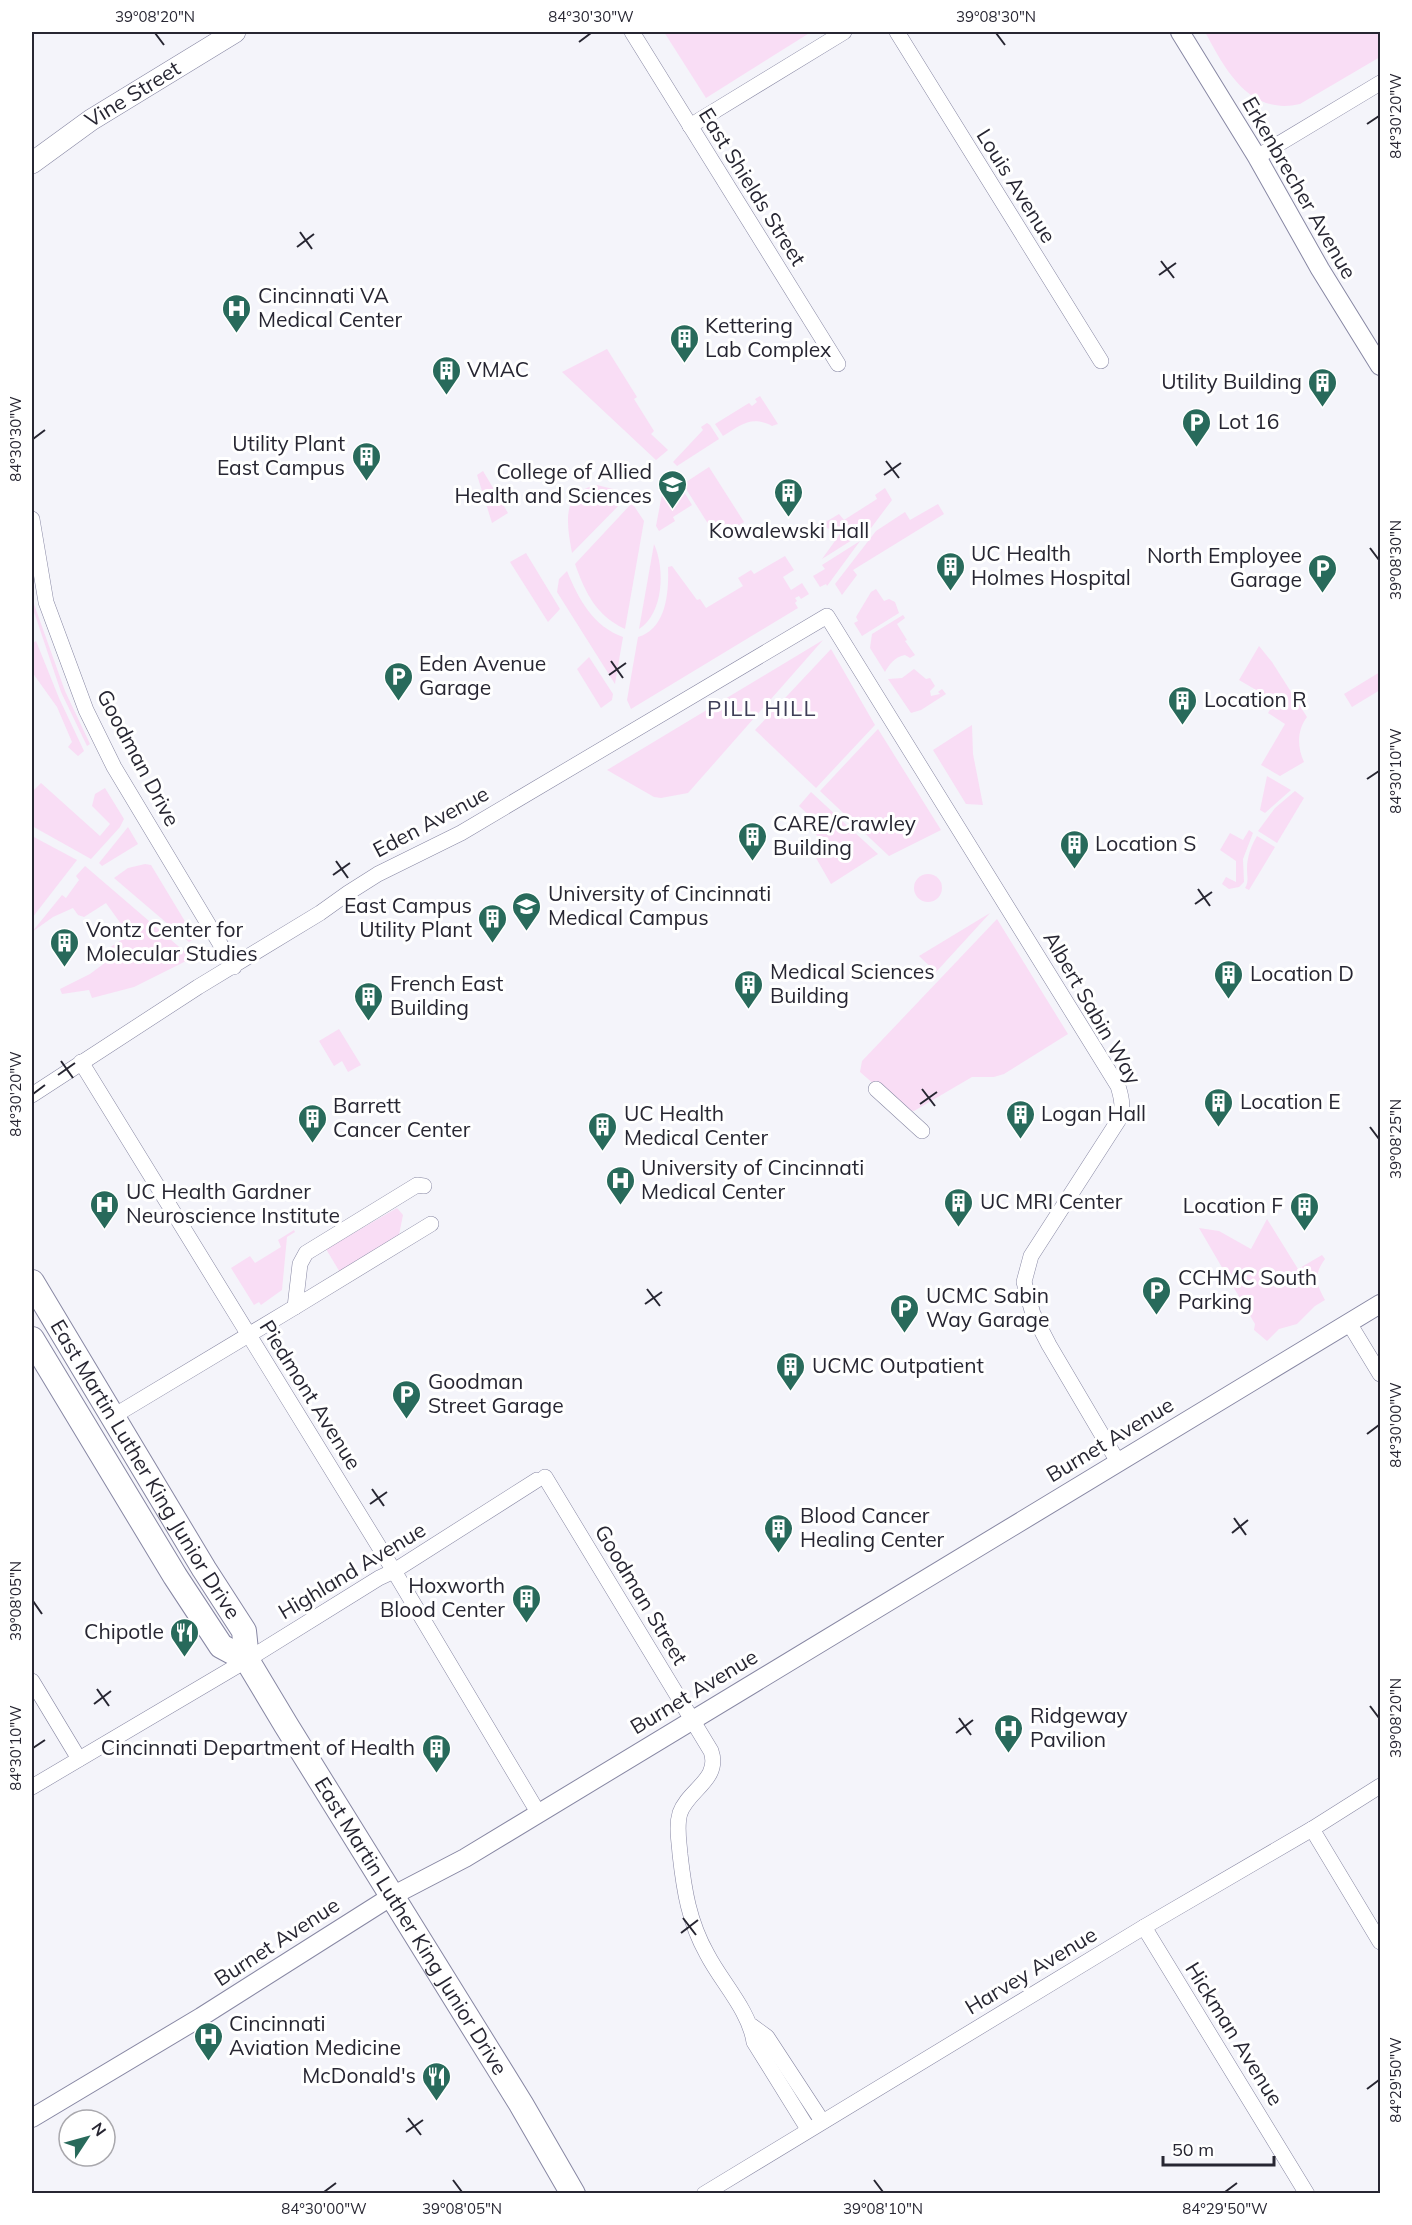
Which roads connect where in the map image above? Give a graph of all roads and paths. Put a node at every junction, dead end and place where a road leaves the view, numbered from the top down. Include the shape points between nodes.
1 (235, 32) edge
2 (632, 32) edge
3 (844, 32) edge
4 (897, 32) edge
5 (1180, 32) edge
6 (1380, 83) edge
7 (690, 126) junction
8 (1257, 157) junction
9 (32, 163) edge
10 (1101, 361) dead end
11 (838, 364) dead end
12 (1380, 366) edge
13 (32, 519) edge
14 (826, 616) joint
15 (234, 967) junction
16 (81, 1062) junction
17 (876, 1089) dead end
18 (32, 1095) edge
19 (922, 1131) dead end
20 (424, 1186) dead end
21 (431, 1224) dead end
22 (32, 1282) edge
23 (1380, 1304) edge
24 (295, 1307) junction
25 (1349, 1323) junction
26 (248, 1336) junction
27 (32, 1340) edge
28 (1380, 1374) edge
29 (112, 1417) junction
30 (1118, 1462) junction
31 (541, 1478) joint
32 (394, 1571) junction
33 (247, 1660) junction
34 (32, 1682) edge
35 (693, 1720) junction
36 (79, 1759) junction
37 (1380, 1786) edge
38 (32, 1787) edge
39 (539, 1814) junction
40 (1312, 1829) junction
41 (392, 1896) junction
42 (1144, 1927) junction
43 (1380, 1942) edge
44 (752, 2026) junction
45 (32, 2118) edge
46 (822, 2121) junction
47 (808, 2129) junction
48 (573, 2193) edge
49 (704, 2193) edge
50 (1307, 2193) edge

1 - 9 main road, Vine Street via 91,120
2 - 7 street, East Shields Street
3 - 7 street
4 - 10 street, Louis Avenue
5 - 8 street, Erkenbrecher Avenue
6 - 8 street
7 - 11 street, East Shields Street
8 - 12 street, Erkenbrecher Avenue
13 - 15 street, Goodman Drive via 46,602 86,710 114,767
14 - 15 street, Eden Avenue via 456,836 378,874
14 - 30 street, Albert Sabin Way via 1118,1086 1123,1100 1123,1112 1031,1256 1024,1282 1048,1345
15 - 16 street, Eden Avenue
16 - 18 street, Eden Avenue
16 - 26 street, Piedmont Avenue
17 - 19 street
20 - 24 street via 417,1185 306,1253 300,1264
21 - 24 street
22 - 29 main road, East Martin Luther King Junior Drive
23 - 25 street, Burnet Avenue
24 - 26 street
25 - 28 street
25 - 30 street, Burnet Avenue
26 - 29 street
26 - 32 street, Piedmont Avenue
27 - 33 main road, East Martin Luther King Junior Drive via 221,1646
29 - 33 main road, East Martin Luther King Junior Drive via 244,1631
30 - 35 street, Burnet Avenue
31 - 32 street, Highland Avenue
31 - 35 street, Goodman Street
32 - 33 street, Highland Avenue
32 - 39 street, Piedmont Avenue
33 - 36 street, Highland Avenue
33 - 41 main road, East Martin Luther King Junior Drive
34 - 36 street
35 - 39 street, Burnet Avenue
35 - 44 street, Goodman Street via 714,1759 704,1783 681,1811 678,1826 684,1892 696,1932
36 - 38 street, Highland Avenue
37 - 40 street, Harvey Avenue
39 - 41 street, Burnet Avenue
40 - 42 street, Harvey Avenue
40 - 43 street
41 - 45 street, Burnet Avenue
41 - 48 main road, East Martin Luther King Junior Drive
42 - 46 street, Harvey Avenue
42 - 50 street, Hickman Avenue
44 - 46 street, Goodman Street via 767,2037
44 - 47 street, Goodman Street via 754,2042
46 - 47 street, Harvey Avenue
47 - 49 street, Harvey Avenue

